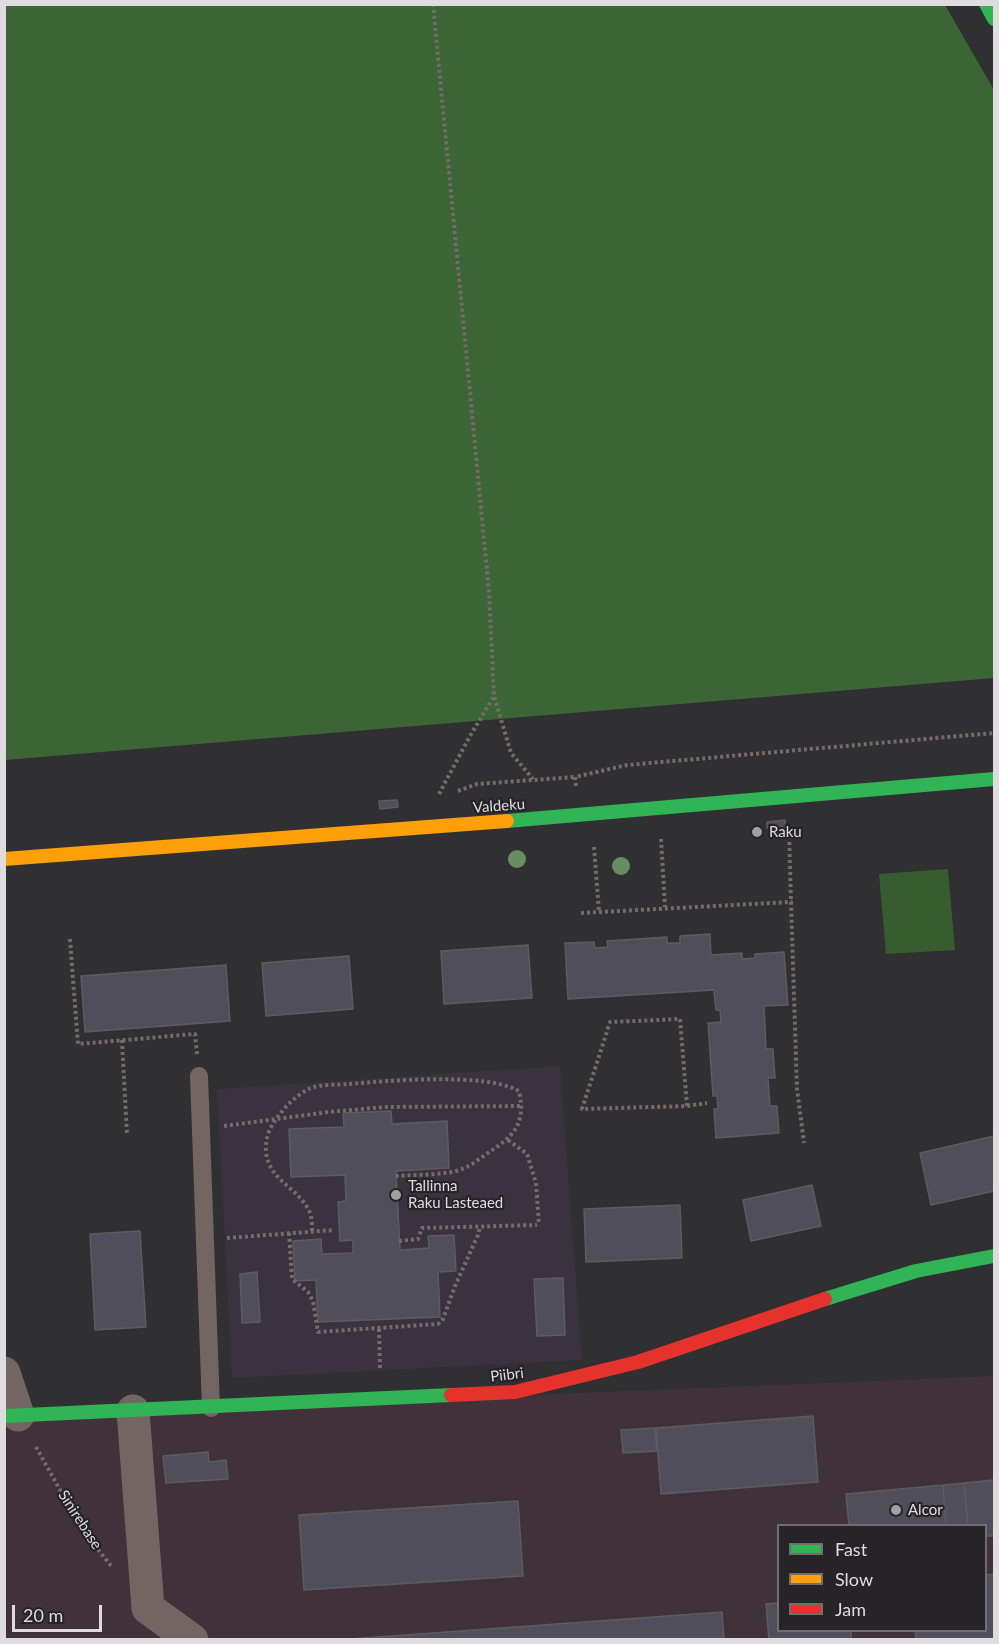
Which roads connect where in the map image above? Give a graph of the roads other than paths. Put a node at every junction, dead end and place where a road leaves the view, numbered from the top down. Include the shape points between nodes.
1 (986, 4) edge
2 (994, 19) edge
3 (994, 779) edge
4 (4, 859) edge
5 (199, 1076) road end
6 (994, 1256) edge
7 (4, 1373) edge
8 (211, 1407) junction
9 (133, 1411) junction
10 (11, 1416) edge
11 (192, 1640) edge

1 - 2 street
3 - 4 street, Valdeku via 579,816
5 - 8 lane
6 - 8 street, Piibri via 916,1271 784,1311 638,1362 515,1392
7 - 10 street
8 - 9 street, Piibri
9 - 10 street, Piibri
9 - 11 street via 148,1608

